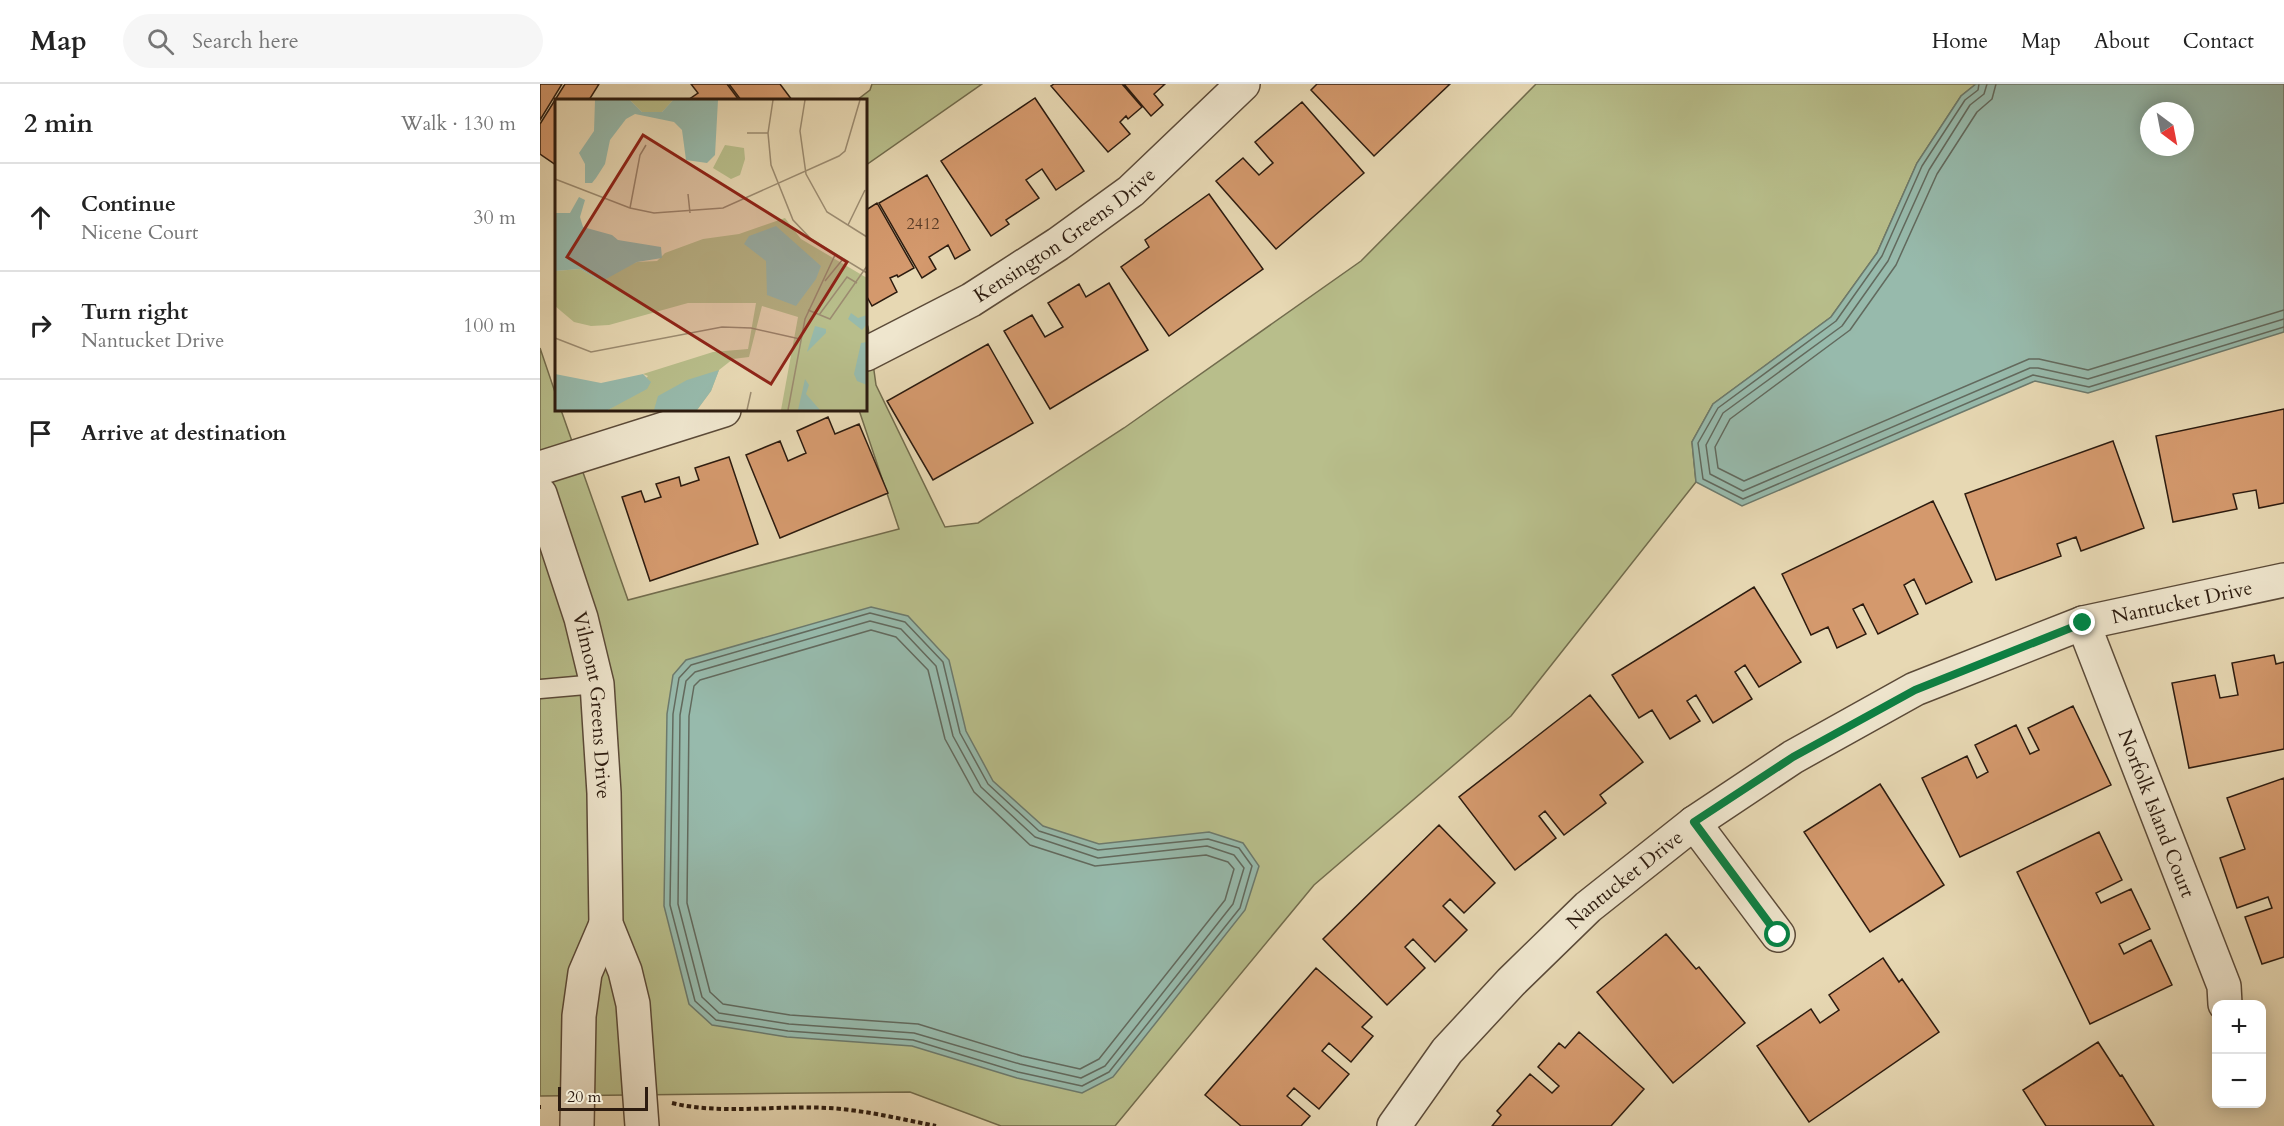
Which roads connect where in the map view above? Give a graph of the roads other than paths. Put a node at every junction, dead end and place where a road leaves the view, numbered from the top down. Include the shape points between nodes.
1 (1243, 84) edge
2 (867, 353) edge
3 (721, 411) edge
4 (540, 468) edge
5 (540, 494) edge
6 (2284, 580) edge
7 (2083, 623) junction
8 (597, 684) junction
9 (540, 689) edge
10 (1694, 822) junction
11 (606, 924) junction
12 (1778, 935) dead end
13 (2225, 1000) edge
14 (577, 1126) edge
15 (642, 1126) edge
16 (1394, 1126) edge

1 - 2 street, Kensington Greens Drive via 1131,191 1058,244 971,300
3 - 4 street
5 - 8 street, Vilmont Greens Drive via 581,618
6 - 7 street, Nantucket Drive
7 - 10 street, Nantucket Drive via 1915,690 1793,757
7 - 13 street, Norfolk Island Court via 2224,986
8 - 9 lane
8 - 11 street, Vilmont Greens Drive
10 - 12 street
10 - 16 street, Nantucket Drive via 1588,907 1511,982 1447,1051
11 - 14 street, Vilmont Greens Drive via 585,973 579,1016
11 - 15 street, Vilmont Greens Drive via 633,1004

